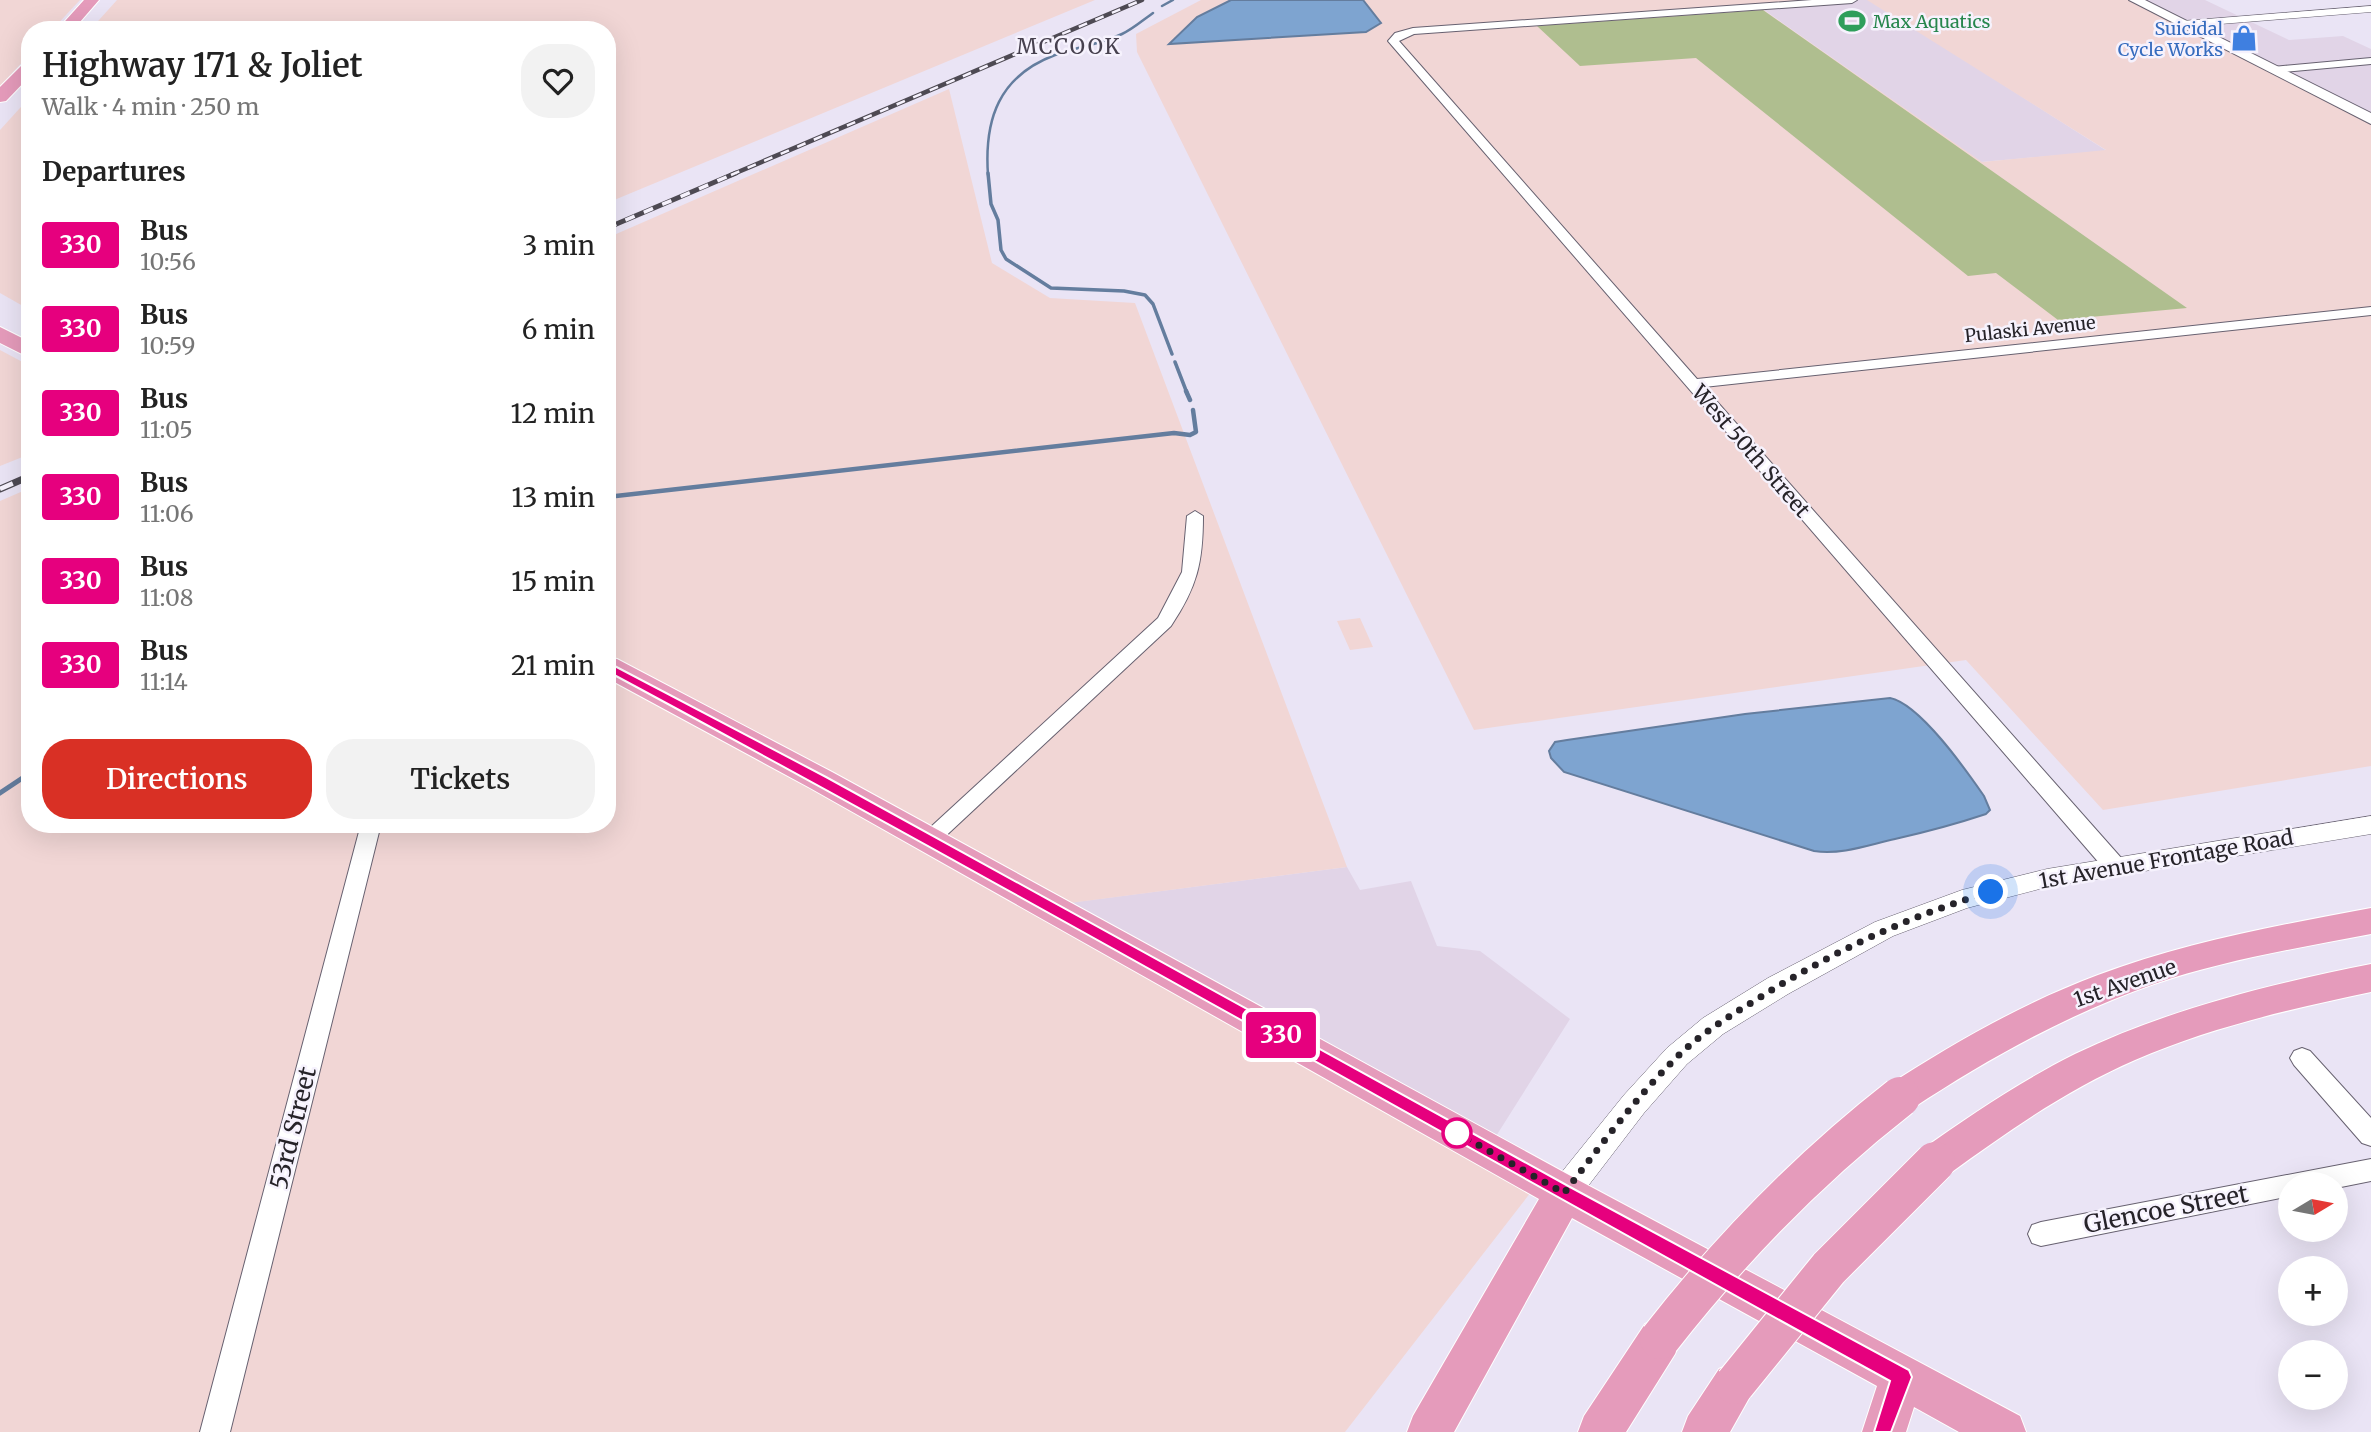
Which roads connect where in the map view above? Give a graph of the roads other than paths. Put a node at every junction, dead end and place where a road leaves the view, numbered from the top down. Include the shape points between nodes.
1 (92, 0) edge
2 (1852, 0) edge
3 (2135, 0) edge
4 (2371, 9) edge
5 (72, 21) edge
6 (2183, 24) junction
7 (2371, 61) edge
8 (2273, 70) junction
9 (21, 75) edge
10 (0, 97) edge
11 (2371, 119) edge
12 (2371, 312) edge
13 (0, 334) edge
14 (21, 346) edge
15 (1693, 384) junction
16 (1195, 516) dead end
17 (616, 671) edge
18 (2371, 825) edge
19 (369, 833) edge
20 (929, 840) junction
21 (2115, 866) junction
22 (2365, 922) edge
23 (2371, 978) edge
24 (2302, 1058) dead end
25 (2371, 1135) edge
26 (2371, 1170) edge
27 (2348, 1174) edge
28 (2278, 1188) edge
29 (1564, 1193) junction
30 (2041, 1234) dead end
31 (1902, 1377) junction
32 (215, 1432) edge
33 (1429, 1432) edge
34 (1600, 1432) edge
35 (1704, 1432) edge
36 (1884, 1432) edge
37 (2004, 1432) edge

1 - 5 main road
2 - 15 street, West 50th Street via 1413,32 1394,41
3 - 6 main road
4 - 6 street
6 - 8 main road
7 - 8 street
8 - 11 main road
9 - 10 main road
12 - 15 street, Pulaski Avenue
13 - 14 main road
15 - 21 street, West 50th Street
16 - 20 street via 1192,576 1165,622
17 - 20 main road
18 - 21 street, 1st Avenue Frontage Road
19 - 32 street, 53rd Street
20 - 29 main road
21 - 29 street, 1st Avenue Frontage Road via 2007,887 1922,914 1884,929 1778,986 1713,1026 1677,1056
22 - 34 main road, 1st Avenue, bridge via 2212,954 2100,989 1988,1042 1900,1097 1779,1199 1695,1293
23 - 35 main road, bridge via 2268,1001 2146,1040 2040,1091 1935,1162 1833,1260 1774,1329
24 - 25 street
26 - 27 street, Glencoe Street
28 - 30 street, Glencoe Street
29 - 31 main road
29 - 33 main road
31 - 36 main road
31 - 37 main road

